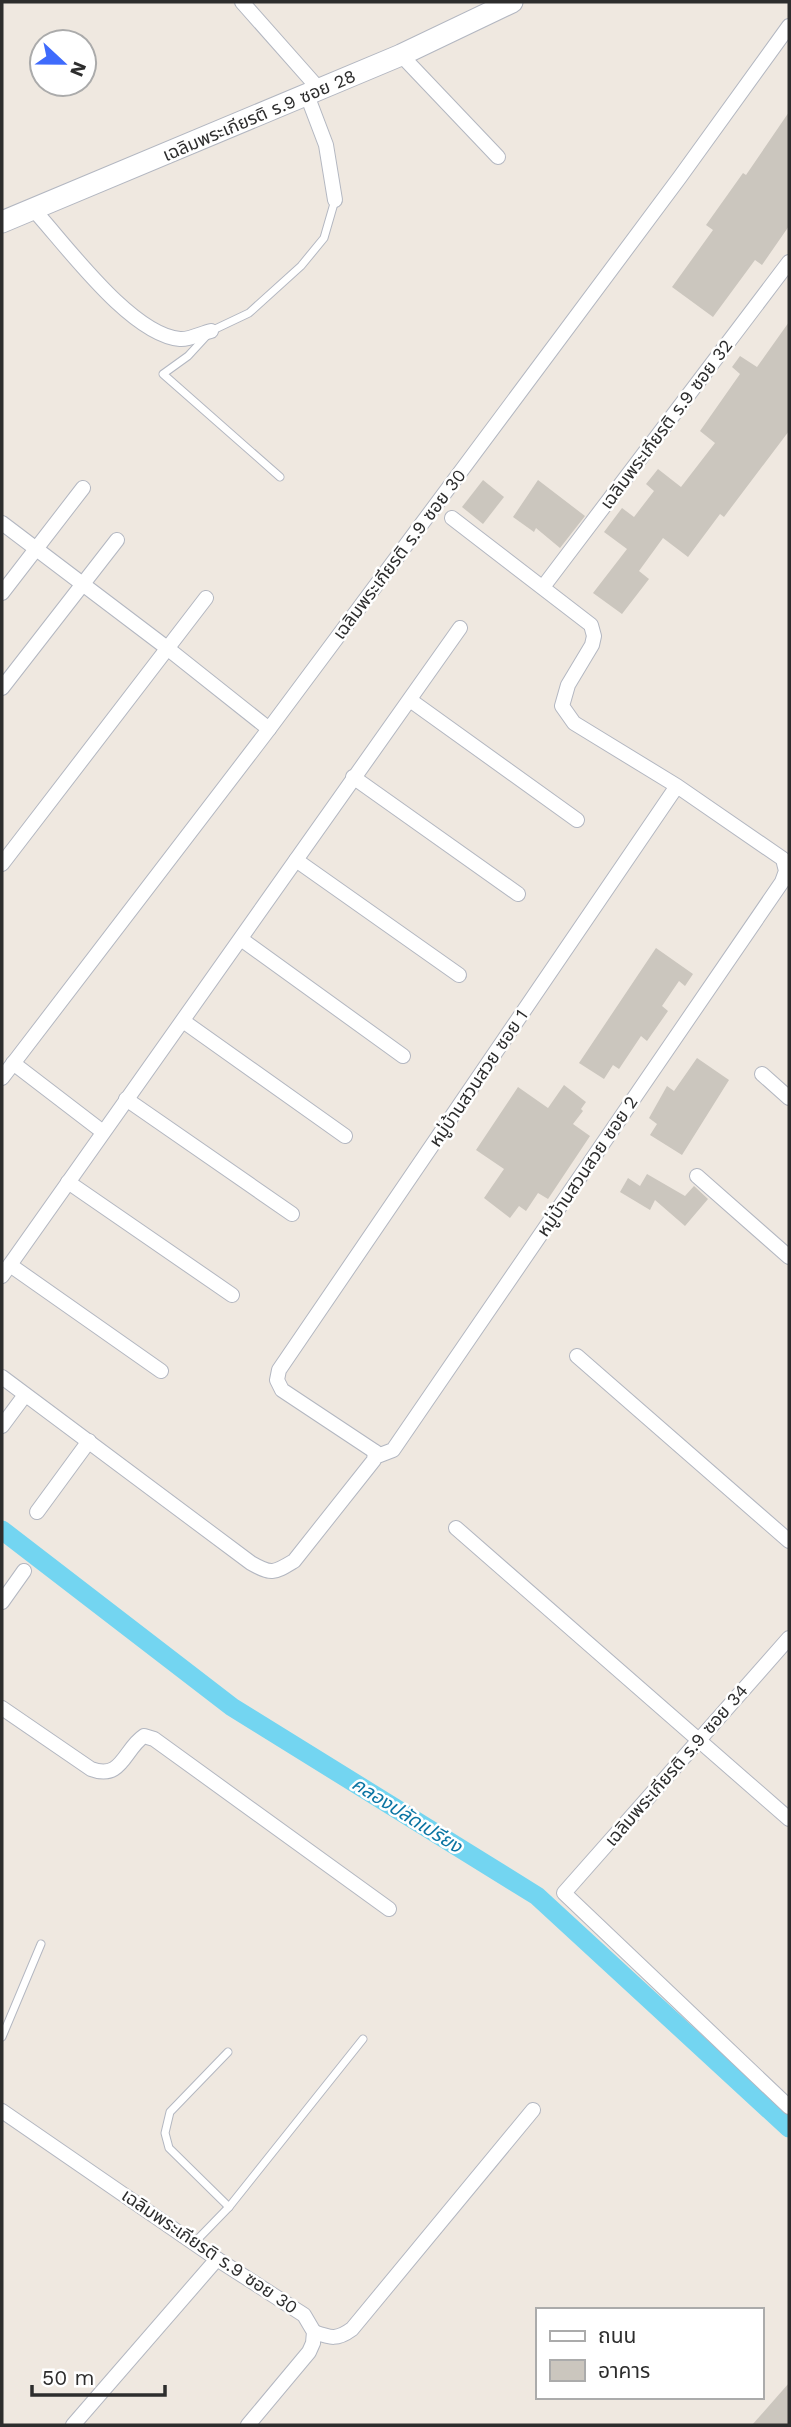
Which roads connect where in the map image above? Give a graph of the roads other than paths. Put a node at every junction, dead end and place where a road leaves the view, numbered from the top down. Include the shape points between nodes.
1 (242, 2) edge
2 (512, 2) edge
3 (789, 26) edge
4 (401, 55) junction
5 (313, 92) junction
6 (498, 157) dead end
7 (335, 200) joint
8 (33, 209) junction
9 (2, 222) edge
10 (789, 262) edge
11 (211, 331) junction
12 (280, 477) dead end
13 (83, 488) dead end
14 (453, 518) dead end
15 (2, 523) edge
16 (117, 540) dead end
17 (35, 549) junction
18 (82, 583) junction
19 (543, 587) junction
20 (2, 593) edge
21 (206, 598) dead end
22 (460, 628) dead end
23 (167, 648) junction
24 (2, 688) edge
25 (410, 700) junction
26 (269, 730) junction
27 (353, 777) junction
28 (677, 786) junction
29 (578, 820) dead end
30 (296, 860) junction
31 (2, 864) edge
32 (518, 894) dead end
33 (241, 939) junction
34 (459, 975) dead end
35 (183, 1021) junction
36 (403, 1056) dead end
37 (13, 1063) junction
38 (762, 1074) dead end
39 (2, 1077) edge
40 (789, 1098) edge
41 (126, 1099) junction
42 (103, 1132) junction
43 (345, 1136) dead end
44 (697, 1176) dead end
45 (68, 1182) junction
46 (292, 1214) dead end
47 (789, 1257) edge
48 (6, 1271) edge
49 (232, 1295) dead end
50 (577, 1356) dead end
51 (162, 1371) dead end
52 (2, 1377) edge
53 (25, 1395) junction
54 (2, 1426) edge
55 (89, 1441) junction
56 (375, 1452) junction
57 (37, 1512) dead end
58 (456, 1528) dead end
59 (789, 1541) edge
60 (24, 1571) dead end
61 (2, 1602) edge
62 (789, 1638) edge
63 (2, 1708) edge
64 (698, 1739) junction
65 (789, 1819) edge
66 (389, 1909) dead end
67 (41, 1944) dead end
68 (2, 2037) edge
69 (363, 2039) dead end
70 (228, 2052) dead end
71 (789, 2108) edge
72 (533, 2110) dead end
73 (3, 2115) edge
74 (229, 2207) junction
75 (195, 2242) junction
76 (217, 2259) junction
77 (314, 2332) junction
78 (73, 2425) edge
79 (248, 2425) edge

1 - 5 street
2 - 4 main road, เฉลิมพระเกียรติ ร.9 ซอย 28
3 - 26 street, เฉลิมพระเกียรติ ร.9 ซอย 30
4 - 5 main road, เฉลิมพระเกียรติ ร.9 ซอย 28
4 - 6 street
5 - 7 street
5 - 8 main road, เฉลิมพระเกียรติ ร.9 ซอย 28
7 - 11 lane via 324,238 301,266 249,313
8 - 9 main road, เฉลิมพระเกียรติ ร.9 ซอย 28
8 - 11 street via 120,306 158,334 182,340
10 - 19 street, เฉลิมพระเกียรติ ร.9 ซอย 32
11 - 12 lane via 163,374
13 - 17 street
14 - 19 street
15 - 17 street
16 - 18 street
17 - 18 street
17 - 20 street
18 - 23 street
18 - 24 street
19 - 28 street via 594,630 592,645 564,696 566,714
21 - 23 street
22 - 25 street
23 - 26 street
23 - 31 street
25 - 27 street
25 - 29 street
26 - 37 street, เฉลิมพระเกียรติ ร.9 ซอย 30
27 - 30 street
27 - 32 street
28 - 56 street, หมู่บ้านสวนสวย ซอย 1 via 279,1370 282,1390
28 - 56 street, หมู่บ้านสวนสวย ซอย 2 via 783,859 782,882 393,1450 380,1455
30 - 33 street
30 - 34 street
33 - 35 street
33 - 36 street
35 - 41 street
35 - 43 street
37 - 39 street, เฉลิมพระเกียรติ ร.9 ซอย 30
37 - 42 street
38 - 40 street
41 - 42 street
41 - 46 street
42 - 45 street
44 - 47 street
45 - 48 street
45 - 49 street
48 - 51 street
50 - 59 street
52 - 53 street
53 - 54 street
53 - 55 street
55 - 56 street via 267,1572 277,1572 295,1561 374,1460
55 - 57 street
58 - 64 street
60 - 61 street
62 - 64 street, เฉลิมพระเกียรติ ร.9 ซอย 34
63 - 66 street via 101,1773 118,1766 136,1741 145,1736 154,1739
64 - 65 street
64 - 71 street, เฉลิมพระเกียรติ ร.9 ซอย 34 via 564,1892
67 - 68 lane
69 - 74 lane
70 - 74 lane via 170,2112 165,2133 169,2148
72 - 77 street via 352,2329 333,2339
73 - 75 street, เฉลิมพระเกียรติ ร.9 ซอย 30
74 - 75 lane
75 - 76 street, เฉลิมพระเกียรติ ร.9 ซอย 30
76 - 77 street, เฉลิมพระเกียรติ ร.9 ซอย 30 via 304,2315
76 - 78 street
77 - 79 street via 309,2352

